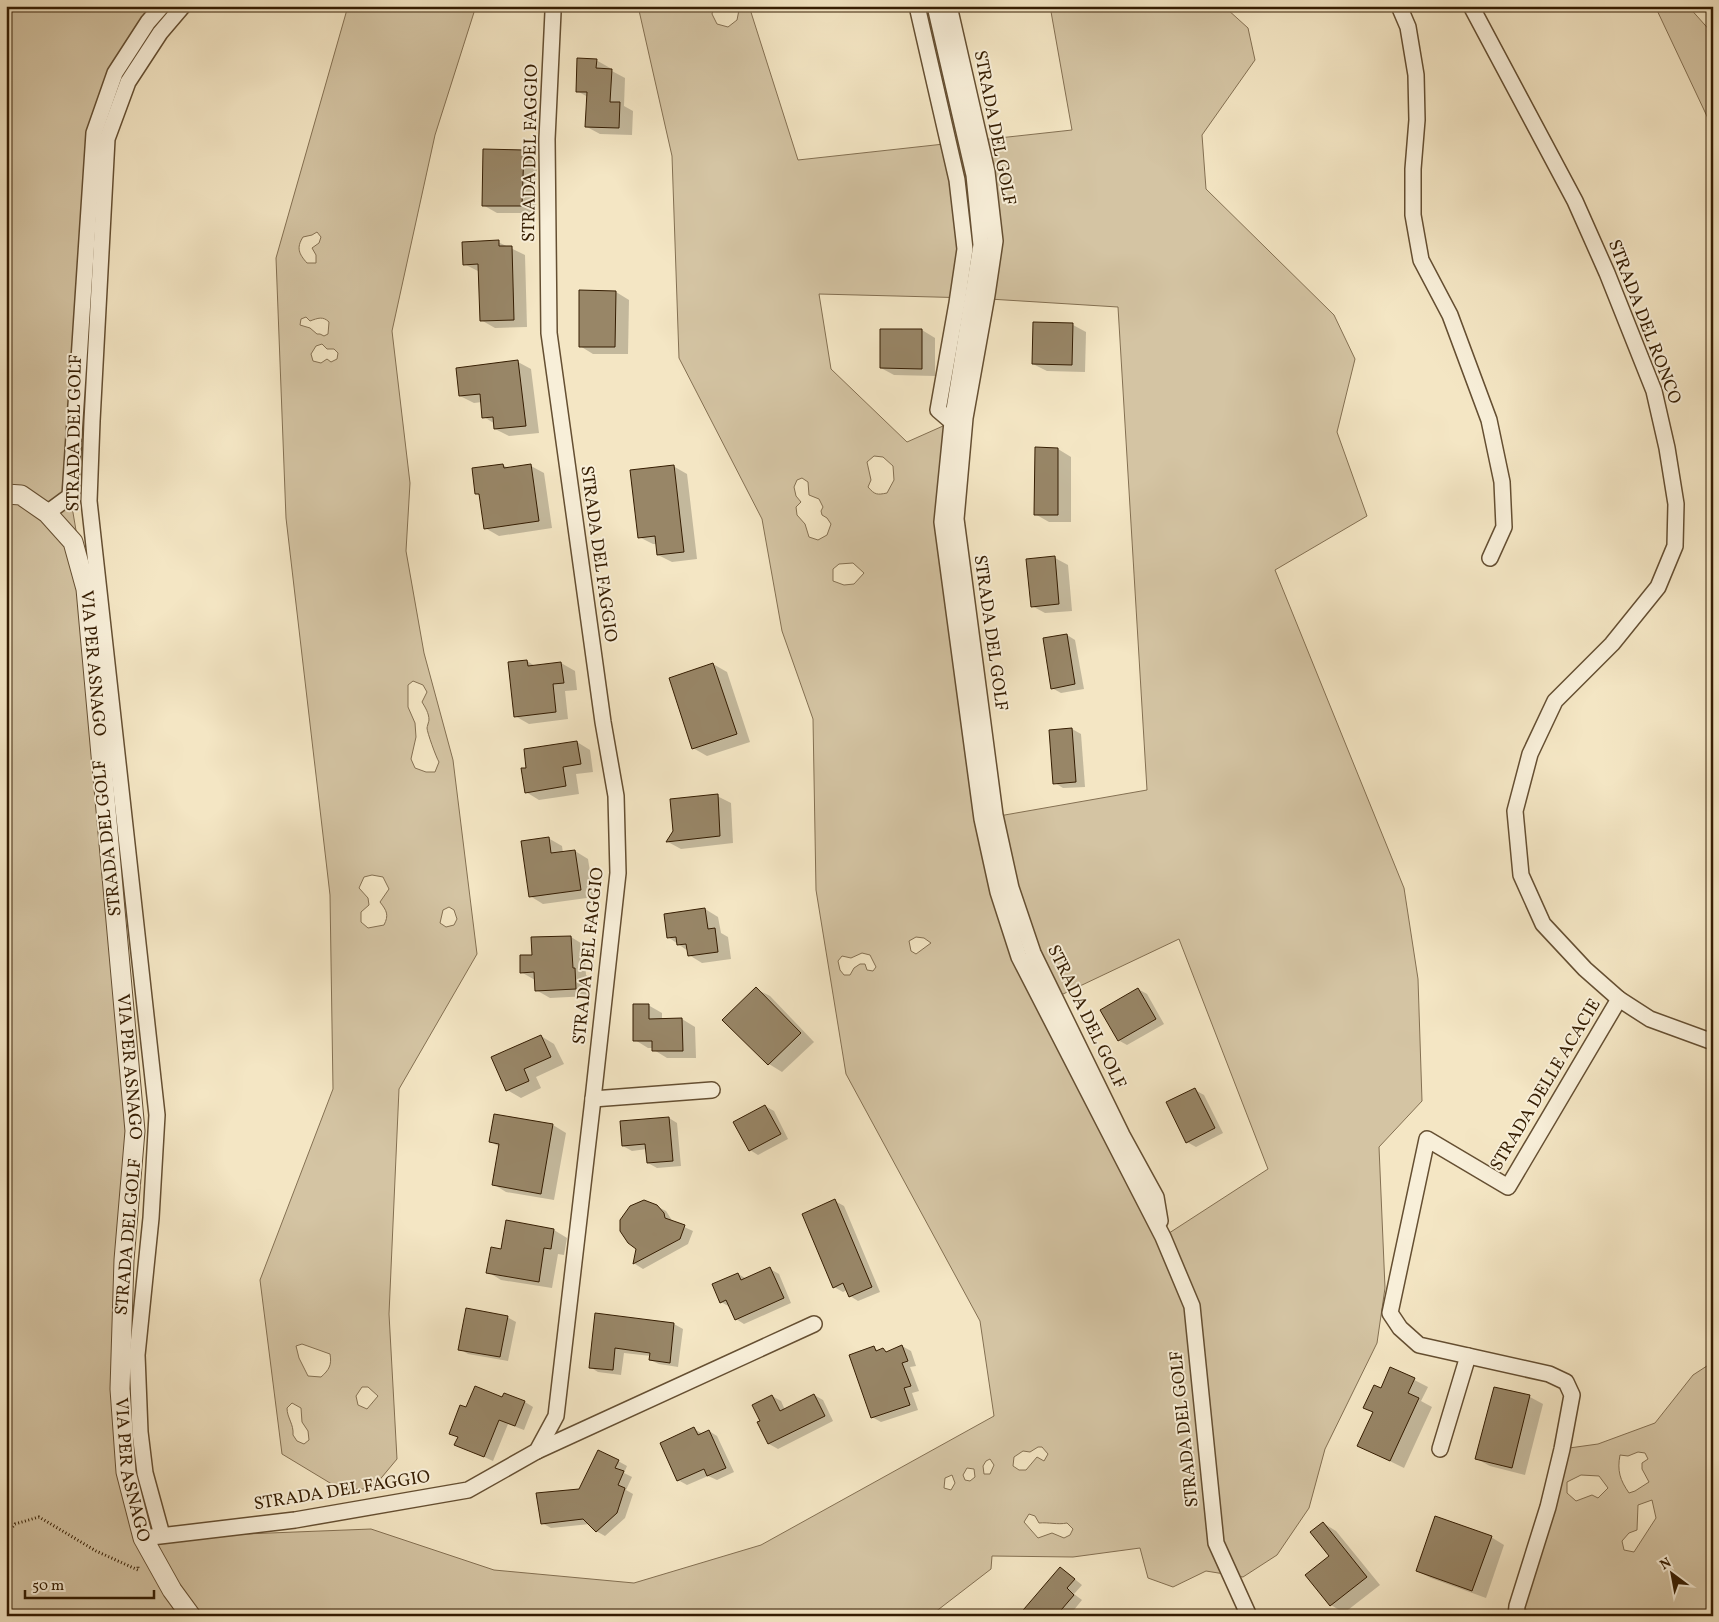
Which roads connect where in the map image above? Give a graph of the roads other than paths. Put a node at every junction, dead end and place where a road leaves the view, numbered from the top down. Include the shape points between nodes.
1 (162, 6) edge
2 (183, 6) edge
3 (917, 6) edge
4 (935, 6) edge
5 (949, 6) edge
6 (1399, 6) edge
7 (1471, 6) edge
8 (553, 12) dead end
9 (952, 422) junction
10 (6, 494) edge
11 (48, 513) junction
12 (1490, 558) dead end
13 (1619, 999) junction
14 (1713, 1042) edge
15 (712, 1090) dead end
16 (594, 1099) junction
17 (1163, 1237) junction
18 (814, 1324) dead end
19 (1468, 1356) junction
20 (1440, 1449) dead end
21 (537, 1450) junction
22 (152, 1536) junction
23 (191, 1616) edge
24 (1249, 1616) edge
25 (1516, 1616) edge

1 - 11 street, STRADA DEL GOLF via 115,73 94,133 70,496
2 - 22 street, STRADA DEL GOLF via 160,33 128,82 107,139 89,501 157,1115 138,1355 141,1440
3 - 9 street via 957,180 965,249 938,410
4 - 9 street, STRADA DEL GOLF via 974,175 981,245
5 - 17 street, STRADA DEL GOLF via 987,172 995,241 965,418 956,519 995,815 1011,888 1033,953 1156,1197
6 - 12 street via 1408,27 1416,75 1413,216 1421,260 1453,324 1489,420 1502,482 1504,527
7 - 13 street, STRADA DEL RONCO via 1575,202 1607,273 1654,391 1676,504 1675,546 1658,587 1612,644 1555,701 1530,754 1516,811 1521,875 1543,924 1585,969
8 - 16 street, STRADA DEL FAGGIO via 547,139 549,333 616,796 618,872
9 - 17 street, STRADA DEL GOLF via 942,522 982,819 998,892 1019,957
10 - 11 street, VIA PER ASNAGO via 21,495
11 - 22 street, VIA PER ASNAGO via 73,542 86,589 135,1131 124,1260 120,1389 126,1472
13 - 14 street, STRADA DEL RONCO via 1650,1019
13 - 19 street, STRADA DELLE ACACIE via 1508,1187 1427,1139 1390,1313 1419,1346
15 - 16 street
16 - 21 street, STRADA DEL FAGGIO via 556,1416
17 - 24 street, STRADA DEL GOLF via 1192,1306 1216,1543
18 - 21 street, STRADA DEL FAGGIO
19 - 20 street
19 - 25 street, STRADA DELLE ACACIE via 1549,1374 1566,1382 1572,1395 1548,1507
21 - 22 street, STRADA DEL FAGGIO via 468,1490 295,1520
22 - 23 street, VIA PER ASNAGO via 172,1590

